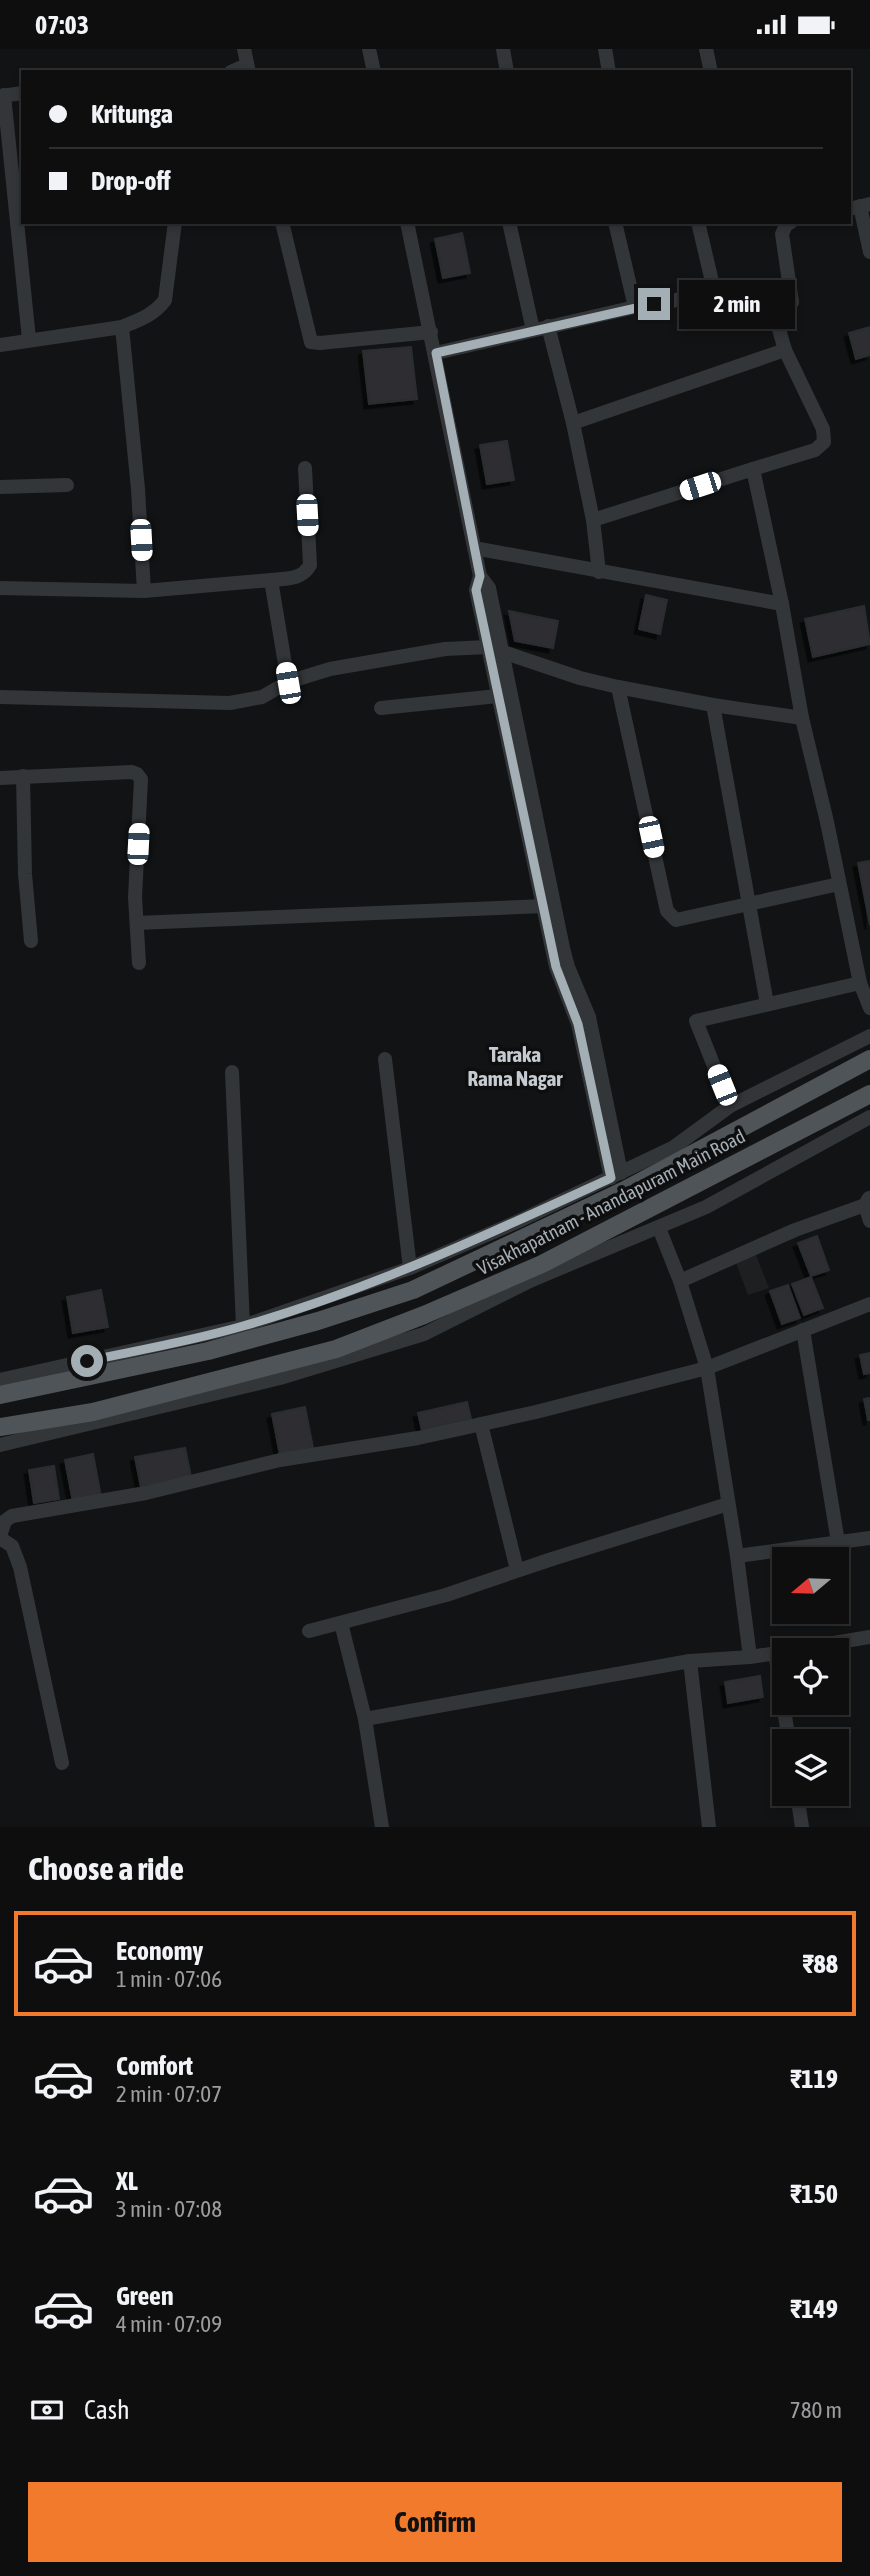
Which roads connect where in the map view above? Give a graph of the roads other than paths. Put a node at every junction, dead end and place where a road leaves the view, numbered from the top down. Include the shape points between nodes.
1 (244, 49) edge
2 (369, 49) edge
3 (503, 49) edge
4 (605, 49) edge
5 (706, 49) edge
6 (248, 69) edge
7 (373, 70) edge
8 (507, 70) edge
9 (610, 70) edge
10 (711, 70) edge
11 (21, 93) edge
12 (2, 95) edge
13 (860, 206) edge
14 (175, 224) edge
15 (282, 224) edge
16 (408, 224) edge
17 (509, 224) edge
18 (615, 224) edge
19 (698, 224) edge
20 (788, 224) edge
21 (870, 252) edge
22 (714, 290) junction
23 (635, 307) junction
24 (776, 319) junction
25 (548, 326) junction
26 (122, 327) junction
27 (533, 330) junction
28 (431, 332) junction
29 (29, 339) junction
30 (0, 345) edge
31 (785, 350) junction
32 (436, 353) junction
33 (573, 423) junction
34 (305, 468) dead end
35 (753, 469) junction
36 (67, 485) dead end
37 (0, 487) edge
38 (593, 520) junction
39 (474, 548) junction
40 (599, 572) junction
41 (271, 580) junction
42 (0, 588) edge
43 (144, 591) junction
44 (782, 604) junction
45 (495, 648) junction
46 (288, 683) junction
47 (618, 687) junction
48 (0, 697) edge
49 (499, 697) junction
50 (713, 705) junction
51 (381, 708) dead end
52 (802, 718) junction
53 (23, 776) junction
54 (0, 778) edge
55 (839, 884) junction
56 (748, 905) junction
57 (544, 906) junction
58 (137, 923) junction
59 (31, 941) dead end
60 (139, 963) dead end
61 (860, 983) junction
62 (767, 1004) junction
63 (870, 1008) edge
64 (870, 1036) edge
65 (385, 1059) dead end
66 (870, 1059) edge
67 (232, 1072) dead end
68 (870, 1094) edge
69 (730, 1106) junction
70 (870, 1117) edge
71 (616, 1175) junction
72 (867, 1201) edge
73 (870, 1220) edge
74 (659, 1228) junction
75 (410, 1268) junction
76 (680, 1280) junction
77 (870, 1304) edge
78 (243, 1326) junction
79 (803, 1330) junction
80 (707, 1368) junction
81 (0, 1380) edge
82 (0, 1395) edge
83 (481, 1424) junction
84 (0, 1427) edge
85 (0, 1445) edge
86 (728, 1504) junction
87 (0, 1537) edge
88 (870, 1538) edge
89 (838, 1542) junction
90 (737, 1556) junction
91 (517, 1570) junction
92 (341, 1623) junction
93 (309, 1631) dead end
94 (870, 1637) edge
95 (849, 1640) edge
96 (772, 1653) edge
97 (750, 1657) junction
98 (690, 1661) junction
99 (365, 1719) junction
100 (62, 1763) dead end
101 (799, 1806) edge
102 (382, 1827) edge
103 (709, 1827) edge
104 (802, 1827) edge

1 - 6 street
2 - 7 street
3 - 8 street
4 - 9 street
5 - 10 street
11 - 12 street
12 - 29 street
13 - 21 street
14 - 26 street via 165,299 158,309
15 - 28 street via 311,342
16 - 28 street
17 - 27 street
18 - 23 street
19 - 22 street
20 - 24 street via 782,234 792,302
22 - 23 street
22 - 24 street via 740,287 757,295
23 - 25 street
24 - 31 street
25 - 27 street
25 - 33 street
26 - 29 street
26 - 43 street
27 - 32 street
28 - 32 street
29 - 30 street
31 - 33 street
31 - 35 street via 823,429 824,442 815,450
32 - 39 street
33 - 38 street
34 - 41 street via 310,565 298,577
35 - 38 street
35 - 44 street
36 - 37 street
38 - 40 street
39 - 40 street
39 - 45 street via 480,576 489,588
40 - 44 street
41 - 43 street
41 - 46 street
42 - 43 street
44 - 52 street
45 - 46 street via 445,649 330,669
45 - 47 street
45 - 49 street
45 - 71 street via 563,948 589,1017
46 - 48 street via 262,697 230,703
47 - 50 street
47 - 56 street via 667,911 676,920
49 - 51 street
49 - 57 street
50 - 52 street
50 - 56 street
52 - 55 street
53 - 54 street
53 - 58 street via 137,774 141,779
53 - 59 street via 24,874
55 - 56 street
55 - 61 street
56 - 62 street
57 - 58 street
57 - 71 street via 556,967 580,1034
58 - 60 street
61 - 62 street
61 - 63 street
62 - 69 street via 696,1021
64 - 69 street
65 - 75 street
66 - 82 main road, Visakhapatnam - Anandapuram Main Road via 625,1190 413,1290 208,1352
67 - 78 street
68 - 84 main road, Visakhapatnam - Anandapuram Main Road via 542,1264 336,1349 93,1412
69 - 71 street via 674,1147
70 - 74 street
71 - 75 street
72 - 73 street
72 - 76 street
74 - 76 street
74 - 85 street via 532,1280 424,1334 279,1378
75 - 78 street
76 - 80 street
77 - 79 street
78 - 81 street
79 - 80 street
79 - 89 street
80 - 83 street
80 - 86 street
83 - 87 street via 12,1516 5,1521
83 - 91 street
86 - 90 street
86 - 91 street
87 - 100 street via 12,1546 20,1567
88 - 89 street
89 - 90 street
90 - 97 street
91 - 92 street
92 - 93 street
92 - 99 street
94 - 95 street
96 - 97 street
97 - 98 street
98 - 99 street
98 - 103 street
99 - 102 street
101 - 104 street

